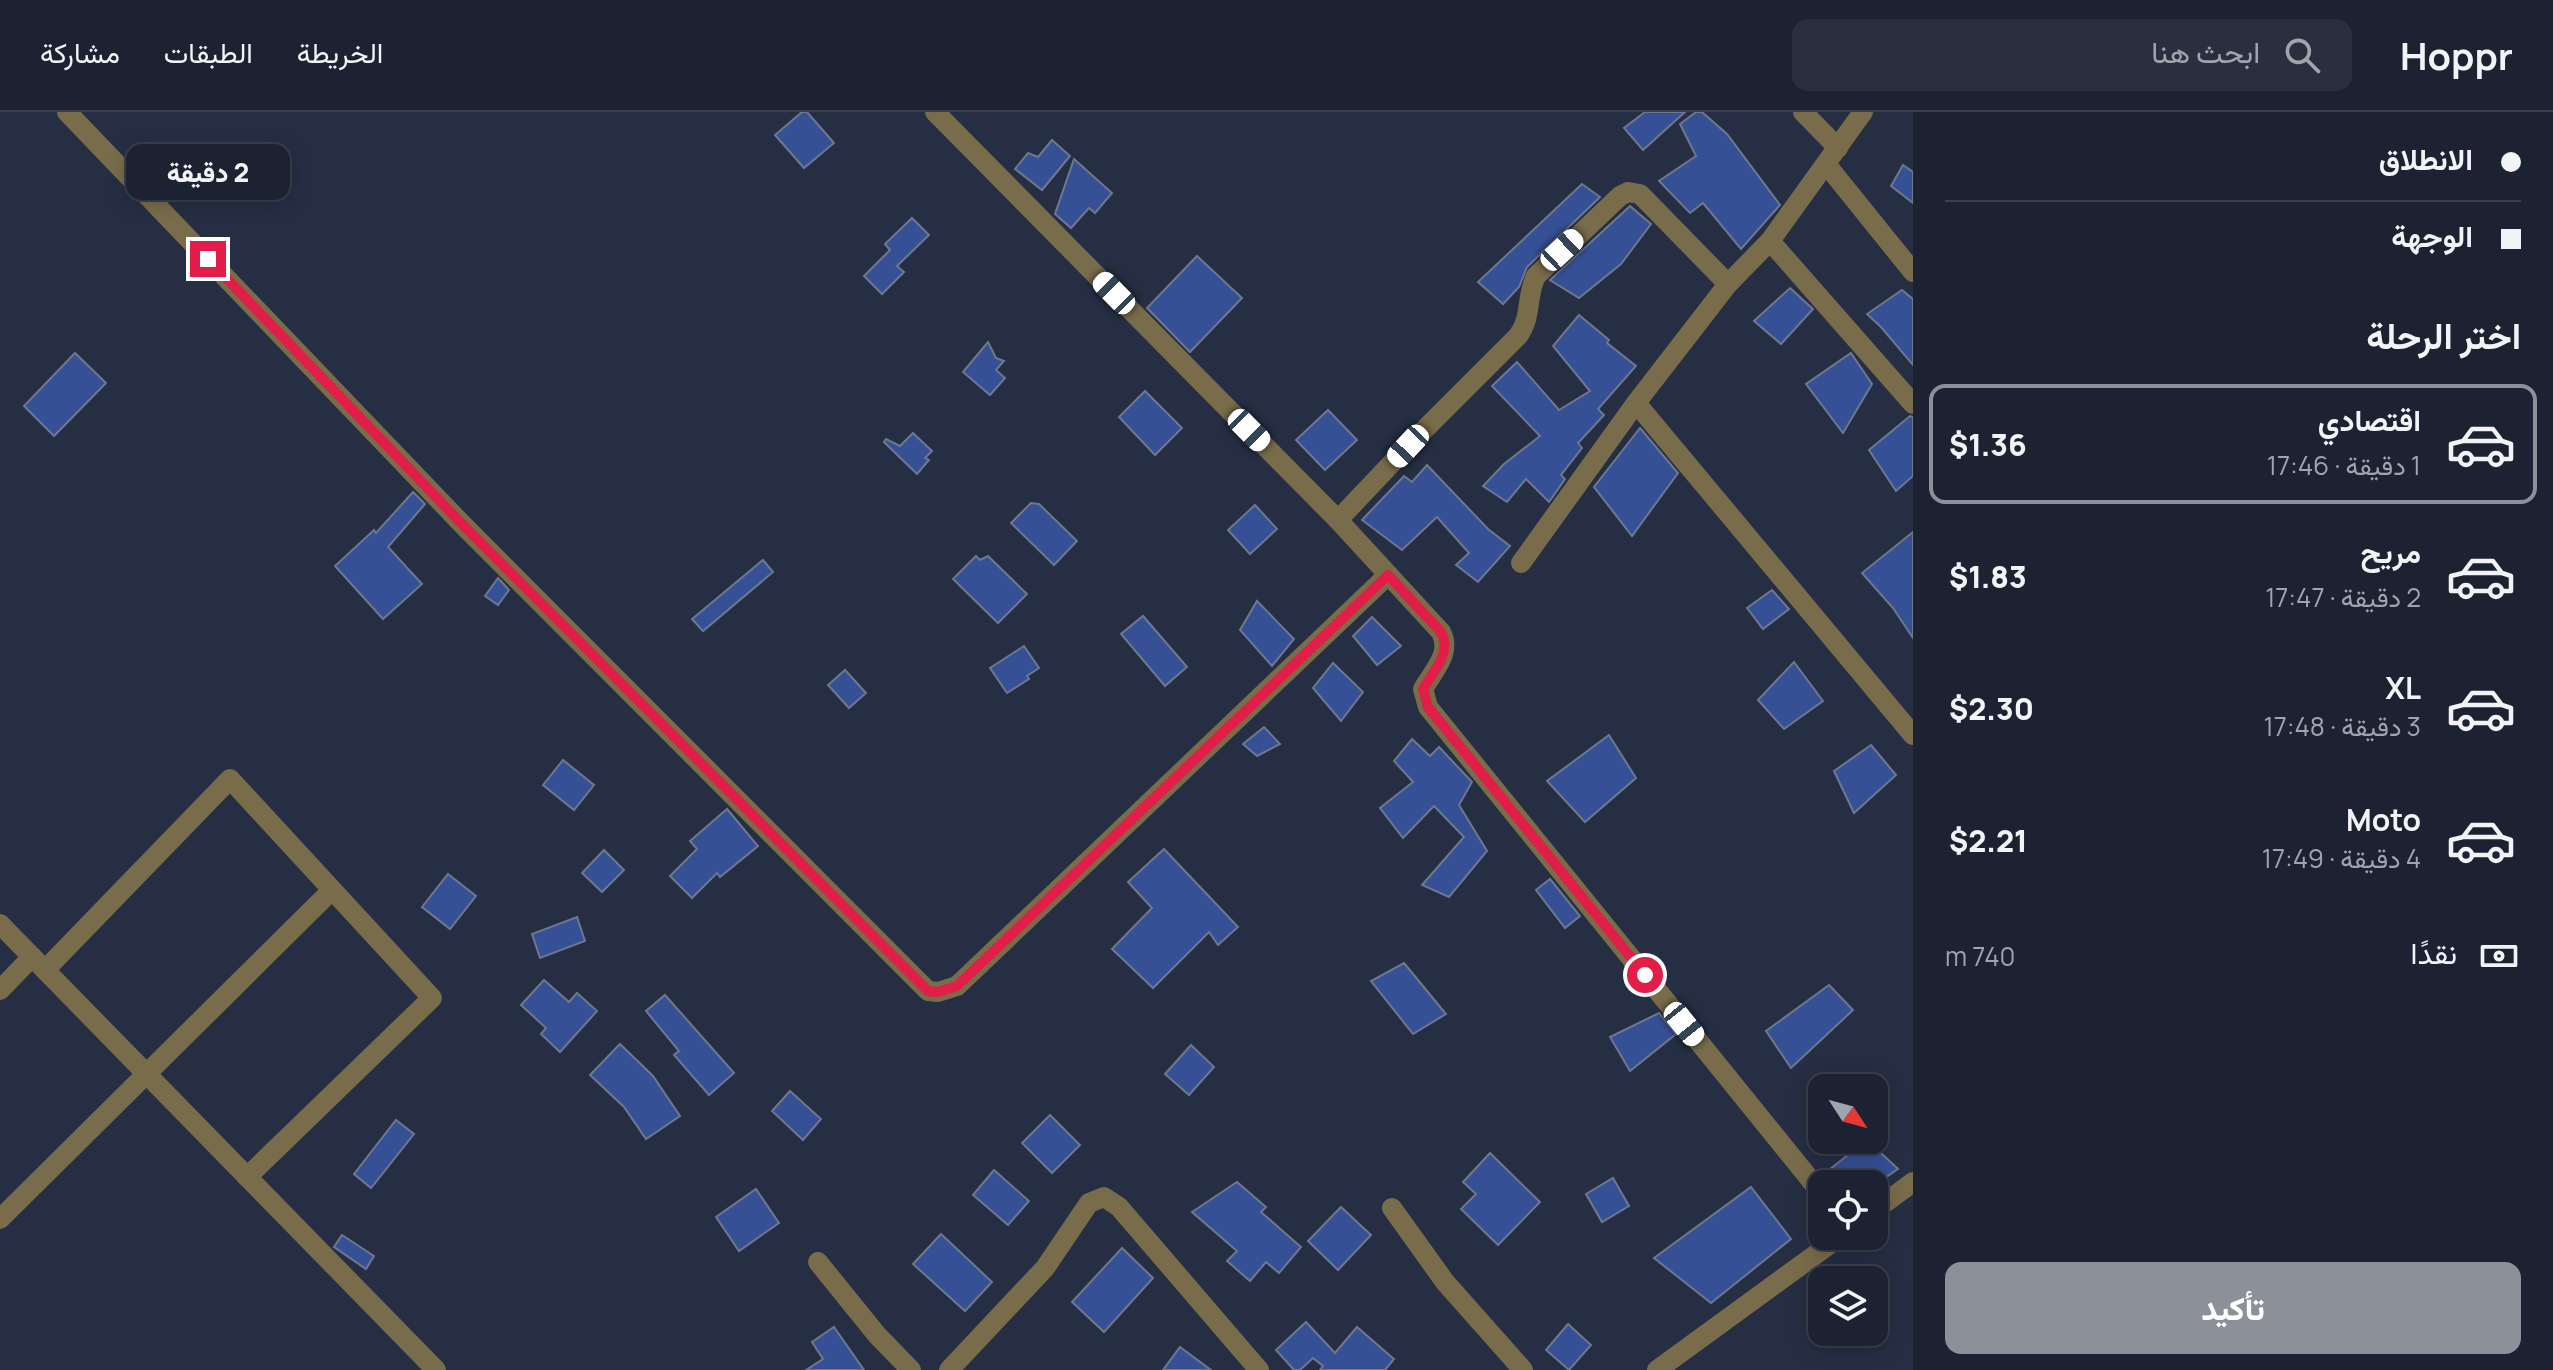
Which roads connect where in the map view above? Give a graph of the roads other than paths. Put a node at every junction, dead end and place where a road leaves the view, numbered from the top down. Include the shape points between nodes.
1 (67, 112) edge
2 (935, 112) edge
3 (1803, 112) edge
4 (1863, 112) edge
5 (1832, 156) junction
6 (1770, 241) junction
7 (1913, 272) edge
8 (1728, 284) junction
9 (1636, 403) junction
10 (1913, 404) edge
11 (1338, 520) junction
12 (1521, 563) dead end
13 (1388, 575) junction
14 (1913, 735) edge
15 (332, 890) junction
16 (0, 924) edge
17 (39, 964) junction
18 (0, 990) edge
19 (148, 1075) junction
20 (247, 1177) junction
21 (1808, 1177) edge
22 (1913, 1182) edge
23 (1888, 1201) edge
24 (1392, 1208) dead end
25 (0, 1219) edge
26 (1822, 1250) edge
27 (818, 1262) dead end
28 (436, 1370) edge
29 (911, 1370) edge
30 (949, 1370) edge
31 (1259, 1370) edge
32 (1523, 1370) edge
33 (1657, 1370) edge

1 - 13 street via 462,524 928,991 957,986
2 - 11 street
3 - 5 street
4 - 5 street
5 - 6 street
5 - 7 street
6 - 8 street
6 - 10 street
8 - 9 street
8 - 11 street via 1640,194 1620,196 1536,276 1528,319 1518,336
9 - 12 street
9 - 14 street
11 - 13 street
13 - 21 street via 1446,641 1423,689 1428,707
15 - 17 street via 230,779
15 - 19 street
15 - 20 street via 432,998
16 - 17 street
17 - 18 street
17 - 19 street
19 - 20 street
19 - 25 street
20 - 28 street
22 - 23 street
24 - 32 street via 1445,1282
26 - 33 street
27 - 29 street
30 - 31 street via 1045,1268 1089,1203 1104,1197 1119,1207

